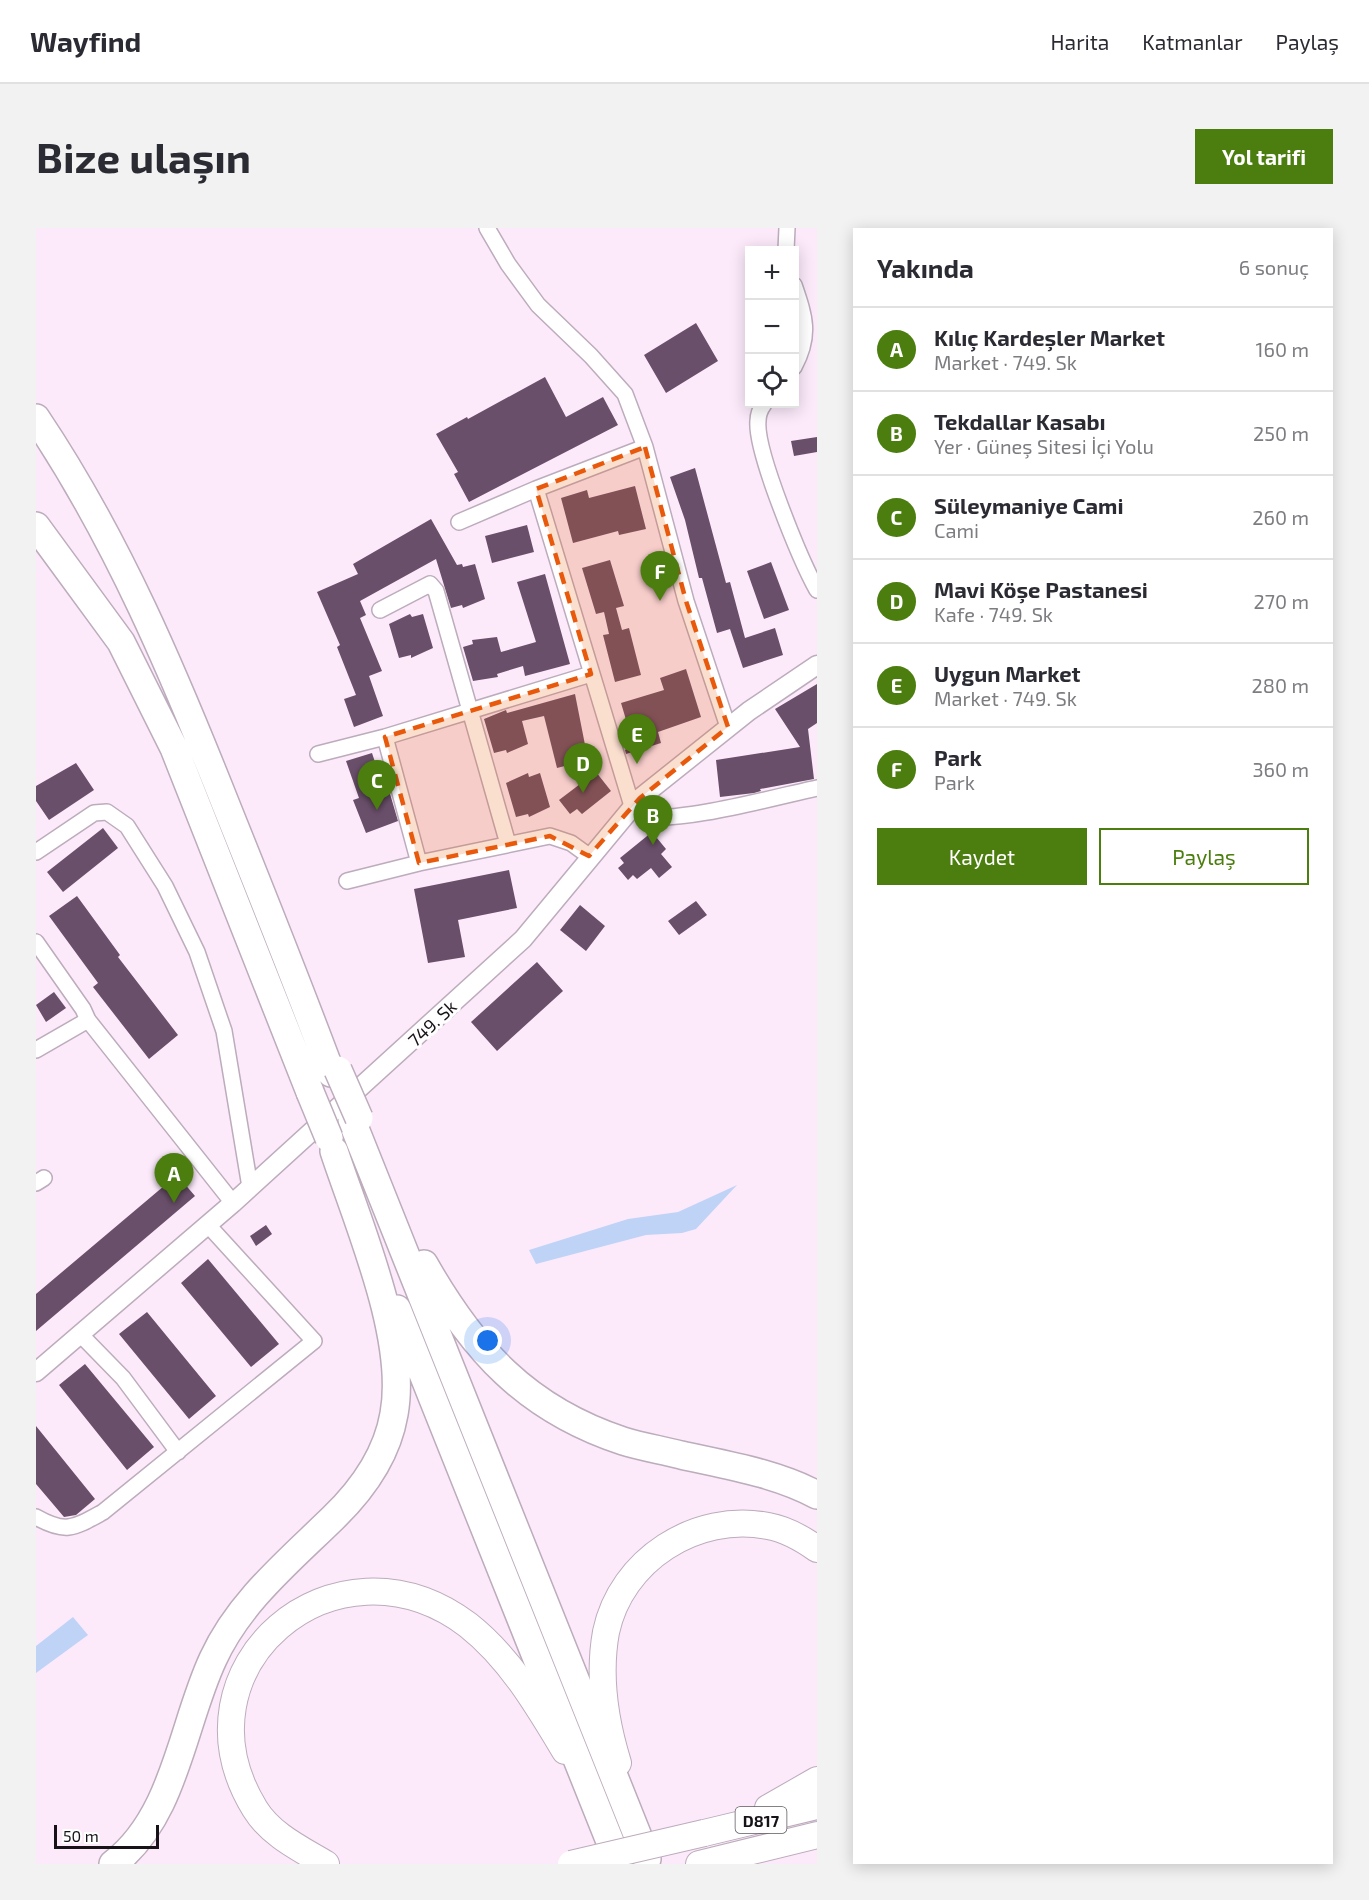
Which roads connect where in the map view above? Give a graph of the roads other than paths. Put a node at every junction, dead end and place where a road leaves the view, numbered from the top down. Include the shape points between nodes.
1 (487, 228) edge
2 (787, 228) edge
3 (786, 246) edge
4 (799, 298) edge
5 (810, 351) edge
6 (799, 363) edge
7 (763, 408) edge
8 (36, 418) edge
9 (645, 447) junction
10 (536, 489) junction
11 (459, 522) dead end
12 (36, 526) edge
13 (817, 590) edge
14 (380, 609) dead end
15 (817, 665) edge
16 (591, 674) junction
17 (468, 711) junction
18 (728, 727) junction
19 (385, 737) junction
20 (318, 754) dead end
21 (817, 788) edge
22 (632, 806) junction
23 (508, 844) junction
24 (36, 852) edge
25 (589, 856) junction
26 (419, 863) junction
27 (347, 881) dead end
28 (36, 942) edge
29 (86, 1014) junction
30 (36, 1050) edge
31 (355, 1119) junction
32 (331, 1145) junction
33 (250, 1187) junction
34 (233, 1203) junction
35 (208, 1225) junction
36 (80, 1334) junction
37 (36, 1372) edge
38 (178, 1452) junction
39 (817, 1495) edge
40 (36, 1517) edge
41 (817, 1549) edge
42 (817, 1780) edge
43 (817, 1806) edge
44 (710, 1832) junction
45 (817, 1834) edge
46 (817, 1845) edge
47 (715, 1860) edge
48 (648, 1862) edge
49 (113, 1864) edge
50 (326, 1864) edge
51 (571, 1864) edge
52 (619, 1864) edge

1 - 9 street via 538,306 625,394
2 - 3 street
4 - 5 street
5 - 6 street
7 - 13 street via 758,421 761,448 804,567
8 - 31 highway via 95,513 147,616
9 - 10 street
9 - 18 street via 686,602
10 - 11 street
10 - 16 street
12 - 32 highway, bridge via 121,642 174,748
14 - 17 street via 430,584 436,591
15 - 18 street, 749. Sk
16 - 17 street
16 - 22 street
17 - 19 street
17 - 23 street
18 - 22 street, 749. Sk
19 - 20 street
19 - 26 street
21 - 22 street via 685,815 643,815
22 - 25 street, 749. Sk
23 - 25 street via 550,836 572,843
23 - 26 street
24 - 33 street via 94,813 107,812 127,825 165,886 197,952 224,1031
25 - 33 street, 749. Sk via 523,939
26 - 27 street
28 - 29 street
29 - 30 street
29 - 34 street
31 - 39 highway via 416,1250 452,1313 486,1355 531,1395 576,1422 624,1441 746,1470
31 - 48 highway
32 - 49 highway via 390,1331 396,1375 394,1414 384,1447 369,1477 340,1511 236,1618 213,1658 166,1788 144,1830
32 - 52 highway
33 - 34 street, 749. Sk
34 - 35 street, 749. Sk
35 - 36 street, 749. Sk
35 - 38 street via 314,1341
36 - 37 street, 749. Sk
36 - 38 street via 123,1378
38 - 40 street via 103,1512 80,1525 57,1528
41 - 48 highway via 770,1526 738,1522 705,1528 671,1542 645,1561 622,1592 607,1630 601,1667 605,1710
42 - 44 highway via 763,1811
43 - 44 highway, D817
44 - 51 highway, D817, bridge
45 - 47 highway, D817
46 - 47 highway
50 - 52 highway via 286,1841 256,1810 238,1772 231,1731 237,1689 252,1657 274,1630 301,1609 333,1596 368,1591 401,1594 435,1605 467,1625 500,1654 570,1759

